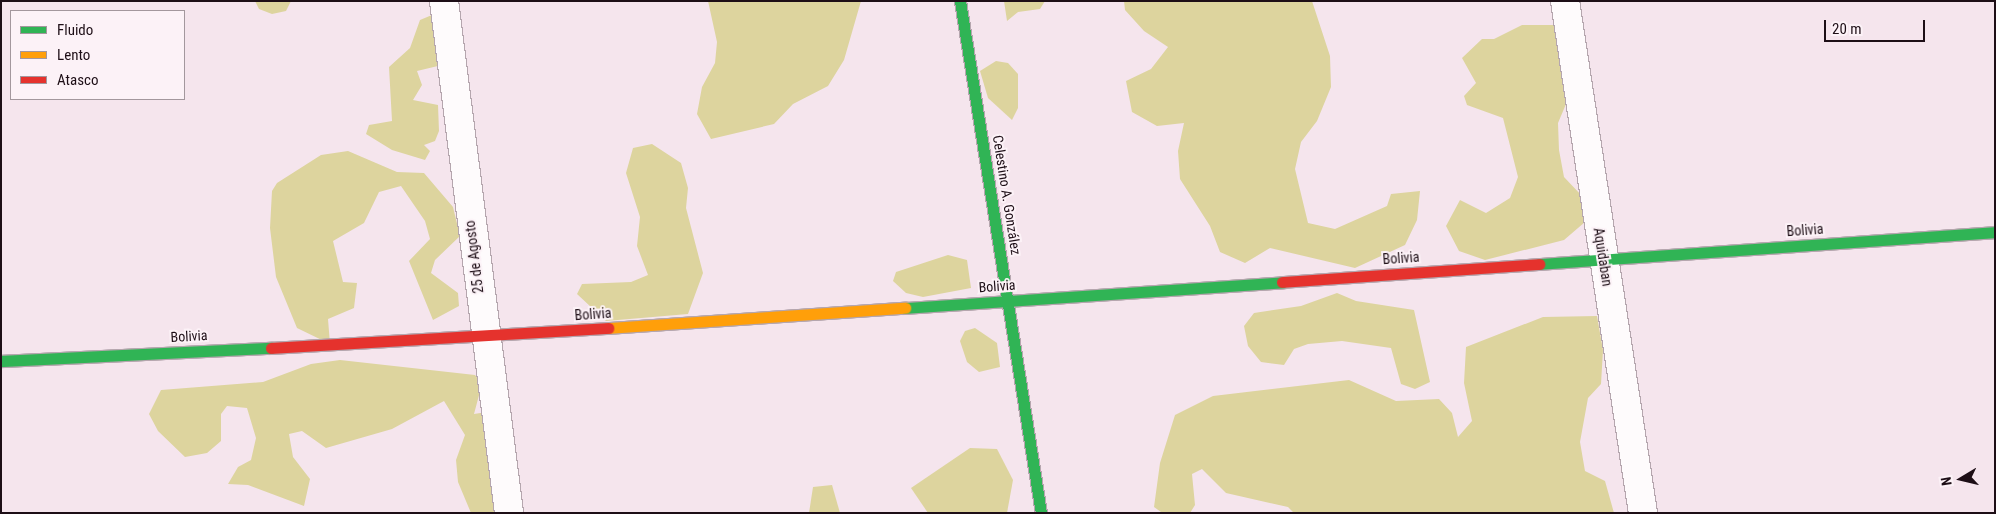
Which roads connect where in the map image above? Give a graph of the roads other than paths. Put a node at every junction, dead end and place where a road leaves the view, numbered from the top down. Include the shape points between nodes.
1 (444, 1) edge
2 (960, 1) edge
3 (1565, 1) edge
4 (1995, 232) edge
5 (1604, 259) junction
6 (1009, 300) junction
7 (484, 337) junction
8 (1, 361) edge
9 (509, 513) edge
10 (1041, 513) edge
11 (1643, 513) edge

1 - 7 street, 25 de Agosto
2 - 6 street, Celestino A. González
3 - 5 street, Aquidaban
4 - 5 street, Bolivia
5 - 6 street, Bolivia
5 - 11 street, Aquidaban
6 - 7 street, Bolivia
6 - 10 street, Celestino A. González
7 - 8 street, Bolivia
7 - 9 street, 25 de Agosto

